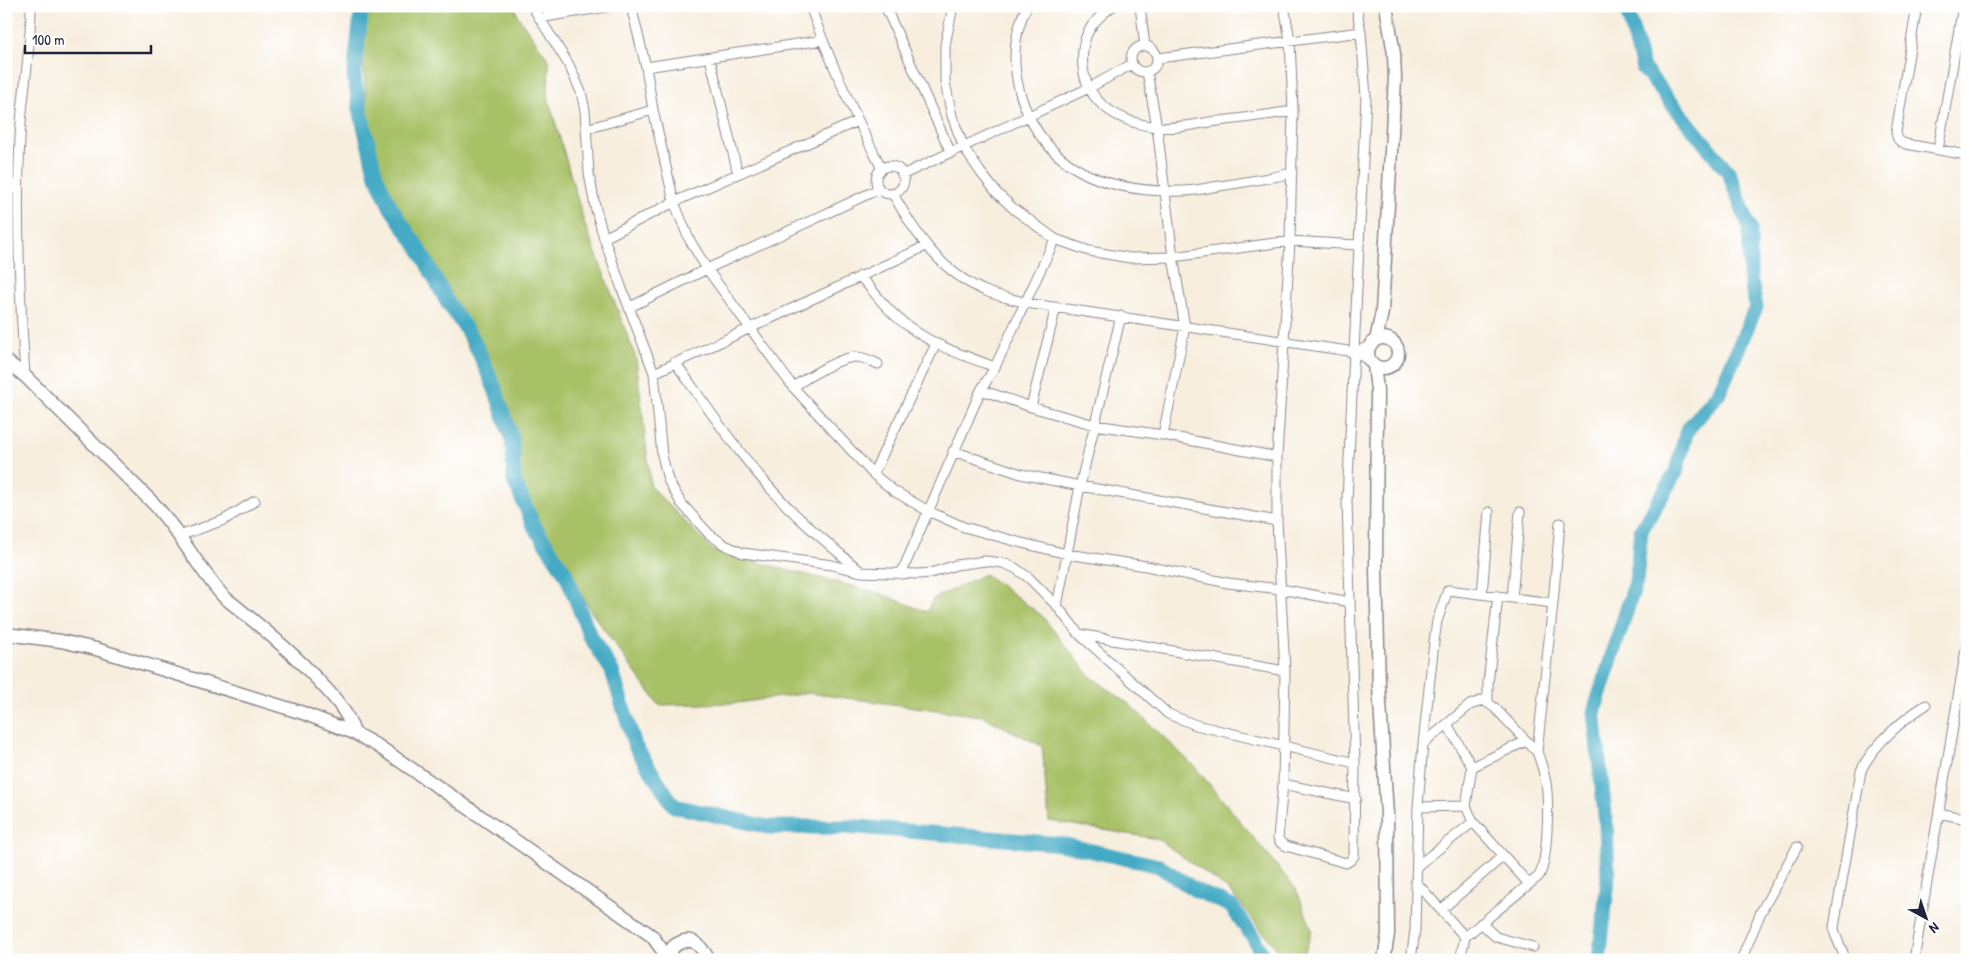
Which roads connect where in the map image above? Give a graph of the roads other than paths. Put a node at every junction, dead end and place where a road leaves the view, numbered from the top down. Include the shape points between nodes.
1 (31, 6) edge
2 (532, 6) edge
3 (612, 6) edge
4 (631, 6) edge
5 (810, 6) edge
6 (885, 6) edge
7 (953, 6) edge
8 (1027, 6) edge
9 (1113, 6) edge
10 (1140, 6) edge
11 (1284, 6) edge
12 (1356, 6) edge
13 (1386, 6) edge
14 (1917, 6) edge
15 (1964, 11) edge
16 (538, 18) junction
17 (1361, 32) junction
18 (822, 40) junction
19 (1290, 40) junction
20 (1145, 46) junction
21 (710, 58) junction
22 (1158, 58) junction
23 (1132, 64) junction
24 (646, 67) junction
25 (1147, 72) junction
26 (1089, 88) junction
27 (653, 110) junction
28 (1294, 111) junction
29 (1028, 116) junction
30 (858, 121) junction
31 (1157, 127) junction
32 (586, 129) junction
33 (964, 148) junction
34 (1938, 150) junction
35 (951, 153) junction
36 (1967, 155) edge
37 (882, 169) junction
38 (1292, 173) junction
39 (738, 174) junction
40 (902, 175) junction
41 (879, 189) junction
42 (1164, 191) junction
43 (893, 194) junction
44 (674, 202) junction
45 (604, 238) junction
46 (1055, 239) junction
47 (1290, 241) junction
48 (1358, 245) junction
49 (926, 246) junction
50 (1173, 257) junction
51 (707, 269) junction
52 (860, 276) junction
53 (1026, 303) junction
54 (630, 307) junction
55 (1056, 307) junction
56 (1382, 312) junction
57 (1121, 316) junction
58 (750, 327) junction
59 (1185, 327) junction
60 (1392, 340) junction
61 (1285, 342) junction
62 (1373, 343) junction
63 (936, 344) junction
64 (1355, 352) junction
65 (6, 361) edge
66 (675, 362) junction
67 (1373, 363) junction
68 (878, 364) dead end
69 (995, 367) junction
70 (1388, 367) junction
71 (654, 373) junction
72 (25, 376) junction
73 (794, 387) junction
74 (981, 390) junction
75 (1377, 390) junction
76 (1031, 407) junction
77 (1095, 425) junction
78 (1163, 435) junction
79 (953, 451) junction
80 (1277, 457) junction
81 (872, 474) junction
82 (1080, 486) junction
83 (255, 501) dead end
84 (928, 511) junction
85 (1489, 512) dead end
86 (1520, 512) dead end
87 (1278, 521) junction
88 (1560, 523) dead end
89 (179, 536) junction
90 (1067, 554) junction
91 (861, 572) junction
92 (900, 574) junction
93 (1281, 589) junction
94 (1482, 594) junction
95 (1498, 596) junction
96 (1512, 598) junction
97 (1350, 602) junction
98 (1553, 603) junction
99 (1057, 606) junction
100 (6, 634) edge
101 (1079, 634) junction
102 (1967, 644) edge
103 (1285, 671) junction
104 (1488, 702) junction
105 (1926, 705) dead end
106 (1446, 724) junction
107 (354, 733) junction
108 (1526, 741) junction
109 (1423, 744) junction
110 (1284, 745) junction
111 (1537, 752) junction
112 (1356, 763) junction
113 (1472, 766) junction
114 (1283, 784) junction
115 (1356, 799) junction
116 (1466, 806) junction
117 (1418, 807) junction
118 (1939, 814) junction
119 (1967, 819) edge
120 (1473, 822) junction
121 (1797, 847) dead end
122 (1503, 856) junction
123 (1417, 866) junction
124 (1416, 881) junction
125 (1528, 884) junction
126 (1441, 910) junction
127 (1482, 924) junction
128 (652, 936) junction
129 (1465, 937) junction
130 (678, 943) junction
131 (1533, 947) dead end
132 (707, 958) edge
133 (668, 959) edge
134 (1384, 960) edge
135 (1411, 960) edge
136 (1460, 960) edge
137 (1741, 960) edge
138 (1846, 960) edge
139 (1914, 960) edge

1 - 72 street via 18,195 18,262
2 - 16 street
3 - 16 street
4 - 24 street
5 - 18 street
6 - 35 street
7 - 33 street via 945,45 945,82 952,116
8 - 29 street via 1020,20 1014,58 1017,85
9 - 26 street via 1095,21 1086,34 1081,53
10 - 20 street
11 - 19 street
12 - 17 street
13 - 56 street via 1395,79
14 - 34 street via 1896,132 1902,142
15 - 34 street
16 - 32 street via 576,77 585,110
17 - 19 street
17 - 48 street via 1366,97
18 - 21 street
18 - 30 street
19 - 22 street
19 - 28 street
20 - 22 street via 1154,50
20 - 23 street via 1133,51
21 - 24 street
21 - 39 street
22 - 25 street via 1155,67
23 - 25 street via 1138,71
23 - 26 street
24 - 27 street
25 - 31 street
26 - 29 street
26 - 31 street via 1105,109 1118,117
27 - 32 street
27 - 44 street
28 - 31 street
28 - 38 street
29 - 33 street
29 - 42 street via 1058,155 1092,178 1137,189
30 - 37 street
30 - 39 street
31 - 42 street
32 - 45 street via 589,173
33 - 35 street
33 - 46 street via 997,193
34 - 36 street
35 - 40 street
37 - 40 street via 896,168
37 - 41 street via 876,180
38 - 42 street via 1185,192
38 - 47 street
39 - 44 street
40 - 43 street via 902,187
41 - 43 street
41 - 51 street
42 - 50 street
43 - 49 street
44 - 45 street
44 - 51 street via 689,239
45 - 54 street
46 - 50 street via 1114,257
46 - 53 street
47 - 48 street
47 - 50 street
47 - 61 street
48 - 64 street
49 - 52 street
49 - 53 street via 961,277 988,292
50 - 59 street
51 - 54 street
51 - 58 street
52 - 58 street
52 - 63 street via 897,317
53 - 55 street
53 - 69 street
54 - 71 street
55 - 57 street
55 - 76 street
56 - 60 street
56 - 62 street
57 - 59 street
57 - 77 street
58 - 66 street
58 - 73 street
59 - 61 street
59 - 78 street
60 - 62 street via 1381,338
60 - 70 street via 1398,355
61 - 64 street
61 - 80 street
62 - 64 street
62 - 67 street via 1368,354
63 - 69 street
63 - 81 street
64 - 67 street
64 - 97 street via 1347,501
65 - 72 street
66 - 71 street
66 - 91 street via 729,437 784,502
67 - 70 street via 1381,368
67 - 75 street
68 - 73 street via 855,357 828,366
69 - 74 street
70 - 75 street
71 - 91 street via 662,456 668,480 681,503 709,534 742,552
72 - 89 street via 155,505
73 - 81 street
74 - 76 street
74 - 79 street
75 - 134 street via 1376,568 1387,815 1388,934
76 - 77 street
77 - 78 street
77 - 82 street
78 - 80 street
79 - 82 street via 1021,474
79 - 84 street
80 - 87 street
81 - 84 street
82 - 87 street
82 - 90 street
83 - 89 street via 224,520
84 - 90 street via 964,527
84 - 92 street
85 - 94 street
86 - 96 street
87 - 93 street
88 - 98 street
89 - 107 street via 224,597 293,653 339,702
90 - 93 street via 1228,583
90 - 99 street
91 - 92 street
92 - 99 street via 931,573 956,565 1003,563 1029,578
93 - 97 street
93 - 103 street
94 - 95 street
94 - 109 street via 1448,590 1435,635
95 - 96 street
95 - 104 street
96 - 98 street
97 - 112 street
98 - 111 street
99 - 101 street
100 - 107 street via 96,649
101 - 103 street
101 - 110 street via 1168,714 1196,725
102 - 118 street
103 - 110 street
104 - 106 street via 1478,701 1470,705
104 - 108 street
105 - 138 street via 1887,736 1865,761 1861,771 1834,927
106 - 109 street
106 - 113 street
107 - 128 street via 378,746
108 - 111 street
108 - 113 street
109 - 117 street
110 - 112 street
110 - 114 street
111 - 125 street via 1546,787 1546,846 1542,871
112 - 115 street
113 - 116 street
114 - 115 street
114 - 115 street via 1280,842 1346,862 1354,856
116 - 117 street
116 - 120 street
117 - 123 street
118 - 119 street
118 - 139 street
120 - 122 street
120 - 123 street
121 - 137 street via 1761,912
122 - 125 street
122 - 126 street
123 - 124 street
124 - 126 street
124 - 135 street
125 - 127 street
126 - 129 street
127 - 129 street
127 - 131 street via 1496,937
128 - 130 street
128 - 133 street
129 - 136 street
130 - 132 street via 691,941 702,947
130 - 133 street

